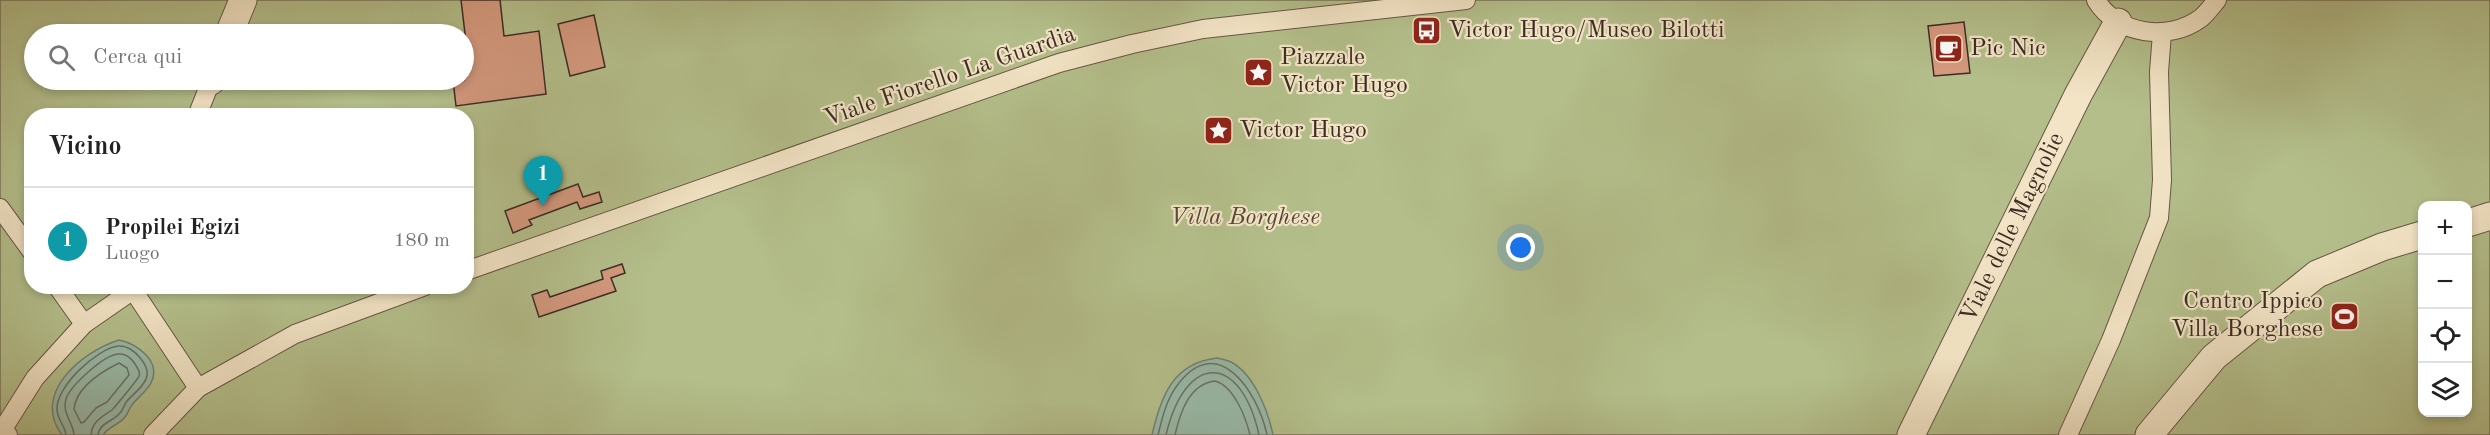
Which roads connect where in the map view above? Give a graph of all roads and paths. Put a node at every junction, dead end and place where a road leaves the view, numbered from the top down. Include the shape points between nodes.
1 (243, 0) edge
2 (1466, 0) edge
3 (2096, 0) edge
4 (2217, 0) edge
5 (2118, 22) junction
6 (233, 24) edge
7 (2162, 33) junction
8 (208, 90) edge
9 (200, 108) edge
10 (0, 208) edge
11 (2490, 216) edge
12 (2472, 222) edge
13 (2418, 236) edge
14 (24, 241) edge
15 (474, 268) edge
16 (63, 294) edge
17 (125, 294) edge
18 (137, 294) edge
19 (403, 294) edge
20 (84, 324) junction
21 (198, 388) junction
22 (4, 432) edge
23 (153, 435) edge
24 (1911, 435) edge
25 (2068, 435) edge
26 (2148, 435) edge

1 - 6 street
2 - 15 lane, Viale Fiorello La Guardia via 1203,29 1098,52
3 - 5 lane
4 - 7 lane via 2201,18
5 - 7 lane via 2132,29
5 - 24 street, Viale delle Magnolie via 2078,95
7 - 25 lane via 2162,180 2158,218 2112,340
8 - 9 lane
10 - 14 lane
11 - 12 street
13 - 26 street via 2317,274 2214,357
16 - 20 lane
17 - 20 lane
18 - 21 lane
19 - 21 lane via 295,334
20 - 22 lane via 35,378
21 - 23 lane

